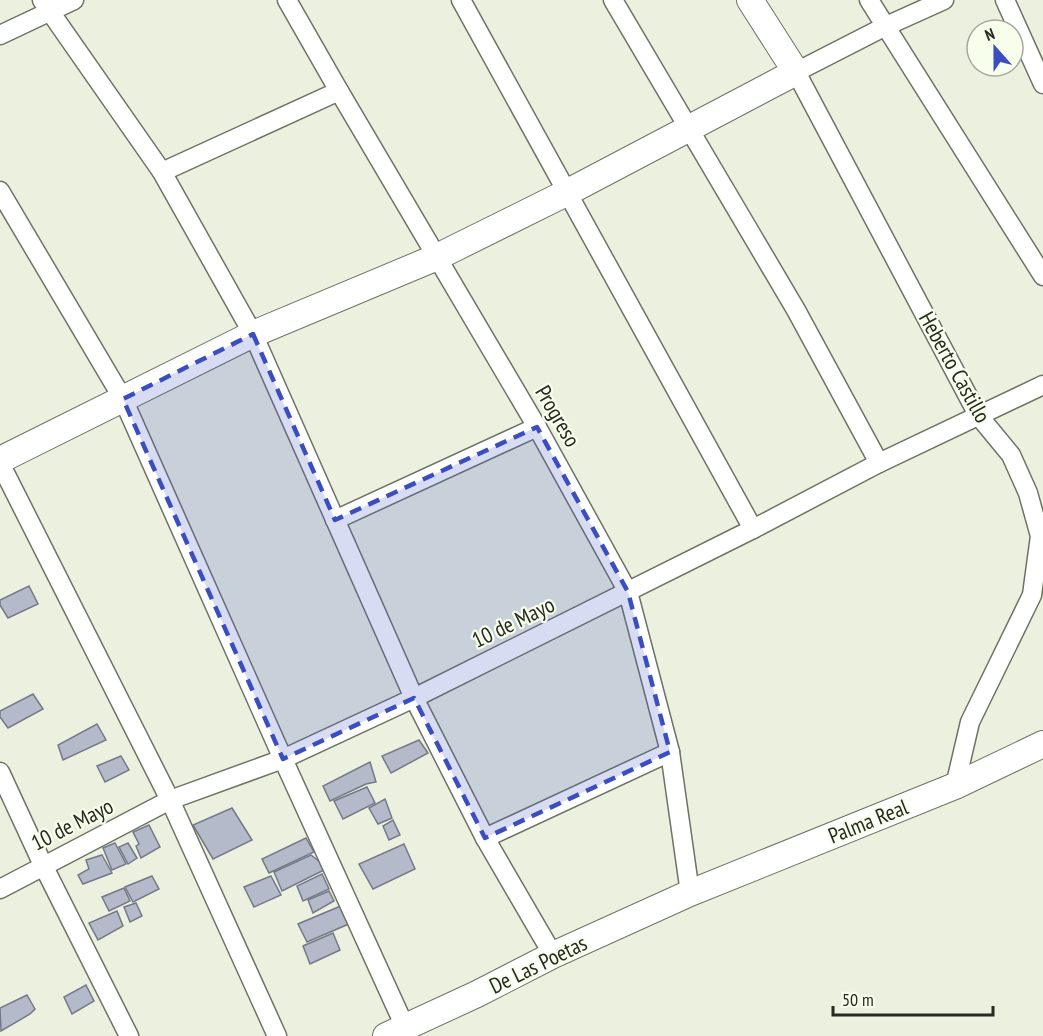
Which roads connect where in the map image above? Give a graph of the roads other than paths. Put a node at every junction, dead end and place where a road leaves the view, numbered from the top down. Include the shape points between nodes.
1 (74, 0) edge
2 (287, 0) edge
3 (461, 0) edge
4 (613, 0) edge
5 (750, 0) edge
6 (869, 0) edge
7 (944, 0) edge
8 (1005, 0) edge
9 (45, 6) edge
10 (884, 27) junction
11 (0, 35) edge
12 (796, 72) junction
13 (1043, 84) edge
14 (339, 91) junction
15 (689, 130) junction
16 (162, 172) junction
17 (0, 191) edge
18 (568, 192) junction
19 (437, 256) junction
20 (1043, 276) edge
21 (253, 334) junction
22 (1043, 386) edge
23 (123, 399) junction
24 (978, 415) junction
25 (537, 427) junction
26 (0, 461) edge
27 (879, 463) junction
28 (335, 520) junction
29 (753, 529) junction
30 (628, 592) junction
31 (414, 698) junction
32 (1043, 744) edge
33 (670, 752) junction
34 (282, 759) junction
35 (0, 772) edge
36 (955, 786) junction
37 (170, 801) junction
38 (485, 838) junction
39 (44, 865) junction
40 (0, 889) edge
41 (690, 893) junction
42 (553, 955) junction
43 (396, 1032) edge
44 (129, 1036) edge
45 (277, 1036) edge

1 - 9 street
2 - 14 street, Progreso
3 - 18 street
4 - 15 street
5 - 12 street, Heberto Castillo
6 - 10 street
7 - 10 street
8 - 13 street
9 - 11 street
9 - 16 street
10 - 12 street
10 - 20 street
12 - 15 street
12 - 24 street, Heberto Castillo
14 - 16 street
14 - 19 street, Progreso
15 - 18 street
15 - 27 street via 796,310
16 - 21 street
17 - 23 street
18 - 19 street
18 - 29 street
19 - 21 street
19 - 25 street, Progreso
21 - 23 street
21 - 28 street
22 - 24 street, 10 de Mayo
23 - 26 street
23 - 34 street
24 - 27 street, 10 de Mayo
24 - 36 street, Heberto Castillo via 1011,456 1028,493 1040,536 1032,595 970,722
25 - 28 street
25 - 30 street, Progreso
26 - 37 street
27 - 29 street, 10 de Mayo
28 - 31 street
29 - 30 street, 10 de Mayo
30 - 31 street, 10 de Mayo
30 - 33 street, Progreso
31 - 34 street, 10 de Mayo
31 - 38 street
32 - 36 street, Palma Real
33 - 38 street
33 - 41 street, Progreso
34 - 37 street, 10 de Mayo
34 - 43 street
35 - 39 street
36 - 41 street, Palma Real
37 - 39 street, 10 de Mayo
37 - 45 street
38 - 42 street
39 - 40 street, 10 de Mayo
39 - 44 street
41 - 42 street, De Las Poetas
42 - 43 street, De Las Poetas

